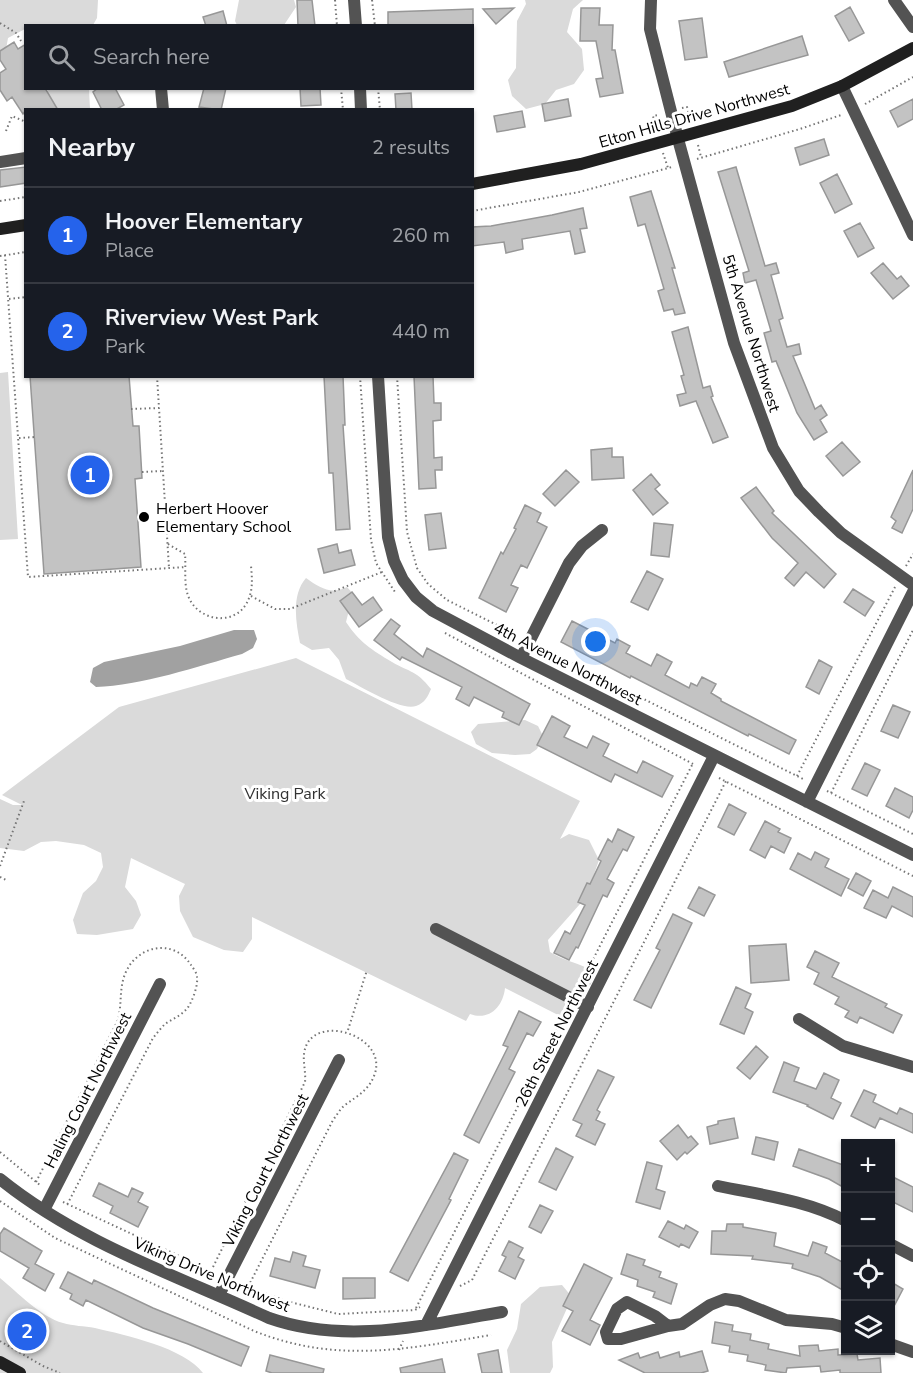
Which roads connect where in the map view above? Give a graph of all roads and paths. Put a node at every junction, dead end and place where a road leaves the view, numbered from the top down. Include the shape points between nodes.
1 (334, 0) edge
2 (354, 0) edge
3 (372, 0) edge
4 (651, 0) edge
5 (894, 0) edge
6 (0, 23) edge
7 (337, 24) edge
8 (356, 24) edge
9 (375, 24) edge
10 (913, 27) edge
11 (21, 41) dead end
12 (913, 48) edge
13 (913, 77) edge
14 (842, 86) junction
15 (161, 90) edge
16 (341, 90) edge
17 (360, 90) edge
18 (378, 90) edge
19 (869, 103) dead end
20 (163, 108) edge
21 (343, 108) edge
22 (361, 108) edge
23 (380, 108) edge
24 (837, 117) dead end
25 (24, 121) edge
26 (6, 131) dead end
27 (678, 139) junction
28 (24, 158) edge
29 (701, 158) dead end
30 (0, 162) edge
31 (668, 168) dead end
32 (474, 184) edge
33 (24, 197) edge
34 (0, 201) edge
35 (474, 211) edge
36 (24, 225) edge
37 (0, 230) edge
38 (913, 235) edge
39 (24, 252) edge
40 (5, 255) junction
41 (0, 256) edge
42 (24, 297) edge
43 (9, 298) junction
44 (157, 378) edge
45 (360, 378) edge
46 (378, 378) edge
47 (397, 378) edge
48 (159, 408) junction
49 (131, 409) dead end
50 (35, 437) dead end
51 (19, 438) junction
52 (163, 471) junction
53 (142, 472) dead end
54 (602, 530) dead end
55 (168, 544) junction
56 (913, 554) edge
57 (913, 561) edge
58 (376, 563) dead end
59 (251, 566) dead end
60 (186, 567) junction
61 (169, 568) junction
62 (382, 572) dead end
63 (913, 585) edge
64 (892, 592) dead end
65 (913, 592) edge
66 (250, 595) junction
67 (913, 630) edge
68 (529, 641) junction
69 (521, 658) junction
70 (714, 756) junction
71 (693, 765) dead end
72 (24, 801) dead end
73 (807, 802) junction
74 (913, 834) edge
75 (913, 855) edge
76 (0, 866) edge
77 (913, 876) edge
78 (0, 877) edge
79 (6, 880) dead end
80 (436, 929) dead end
81 (367, 970) dead end
82 (160, 984) dead end
83 (573, 999) junction
84 (588, 1007) junction
85 (800, 1019) dead end
86 (347, 1031) dead end
87 (339, 1060) dead end
88 (913, 1067) edge
89 (0, 1152) edge
90 (0, 1179) edge
91 (36, 1182) dead end
92 (717, 1186) dead end
93 (67, 1205) dead end
94 (44, 1210) junction
95 (841, 1219) edge
96 (895, 1246) edge
97 (913, 1256) edge
98 (211, 1271) dead end
99 (472, 1280) dead end
100 (248, 1287) dead end
101 (219, 1295) junction
102 (502, 1312) dead end
103 (426, 1325) junction
104 (668, 1326) junction
105 (841, 1327) edge
106 (491, 1335) dead end
107 (0, 1341) edge
108 (895, 1345) edge
109 (399, 1350) dead end
110 (913, 1352) edge
111 (0, 1362) edge
112 (20, 1373) edge
113 (60, 1373) edge

1 - 7 path
2 - 8 street
3 - 9 path
4 - 27 street, 5th Avenue Northwest via 650,28
5 - 10 street
6 - 11 path
12 - 14 main road, Elton Hills Drive Northwest
13 - 19 path
14 - 27 main road, Elton Hills Drive Northwest via 792,106
14 - 38 street
15 - 20 street
16 - 21 path
17 - 22 street
18 - 23 path
24 - 29 path
25 - 26 path via 12,116
27 - 32 main road, Elton Hills Drive Northwest via 581,164
27 - 63 street, 5th Avenue Northwest via 734,343 773,448 799,491 819,512 841,533
28 - 30 street
31 - 35 path via 579,192
33 - 34 path
36 - 37 main road
39 - 40 path
40 - 41 path
40 - 43 path
42 - 43 path
43 - 51 path
44 - 48 path
45 - 58 path via 371,540
46 - 69 street, 4th Avenue Northwest via 388,537 403,580 433,611
47 - 68 path via 407,531 417,568 447,600
48 - 49 path
48 - 52 path
50 - 51 path
51 - 61 path via 28,577
52 - 53 path
52 - 55 path
54 - 68 street via 569,563
55 - 60 path via 185,554
55 - 61 path
56 - 57 path
59 - 66 path
60 - 61 path
60 - 66 path via 186,591 193,606 206,615 223,620 236,614
62 - 66 path via 290,609 275,609
64 - 68 path via 797,776
65 - 73 street
67 - 74 path via 831,792
68 - 69 street
69 - 70 street, 4th Avenue Northwest
70 - 73 street, 4th Avenue Northwest
70 - 84 street, 26th Street Northwest
71 - 83 path
72 - 76 path
73 - 75 street, 4th Avenue Northwest
77 - 99 path via 726,781
78 - 79 path
80 - 83 street
81 - 86 path
82 - 94 street, Haling Court Northwest
83 - 84 street
83 - 100 path via 415,1310 338,1314
84 - 103 street, 26th Street Northwest
85 - 88 street via 843,1046
87 - 101 street, Viking Court Northwest
89 - 91 path
90 - 94 street, Viking Drive Northwest
92 - 95 street via 787,1200
93 - 98 path
94 - 101 street, Viking Drive Northwest via 104,1244
96 - 97 street
101 - 103 street, Viking Drive Northwest via 269,1318 311,1329 377,1331
102 - 103 street, Viking Drive Northwest
104 - 104 street via 627,1302 617,1309 606,1332 608,1339 621,1339
104 - 105 street via 682,1324 725,1299 786,1320
106 - 109 path
107 - 113 path
108 - 110 street
111 - 112 main road

